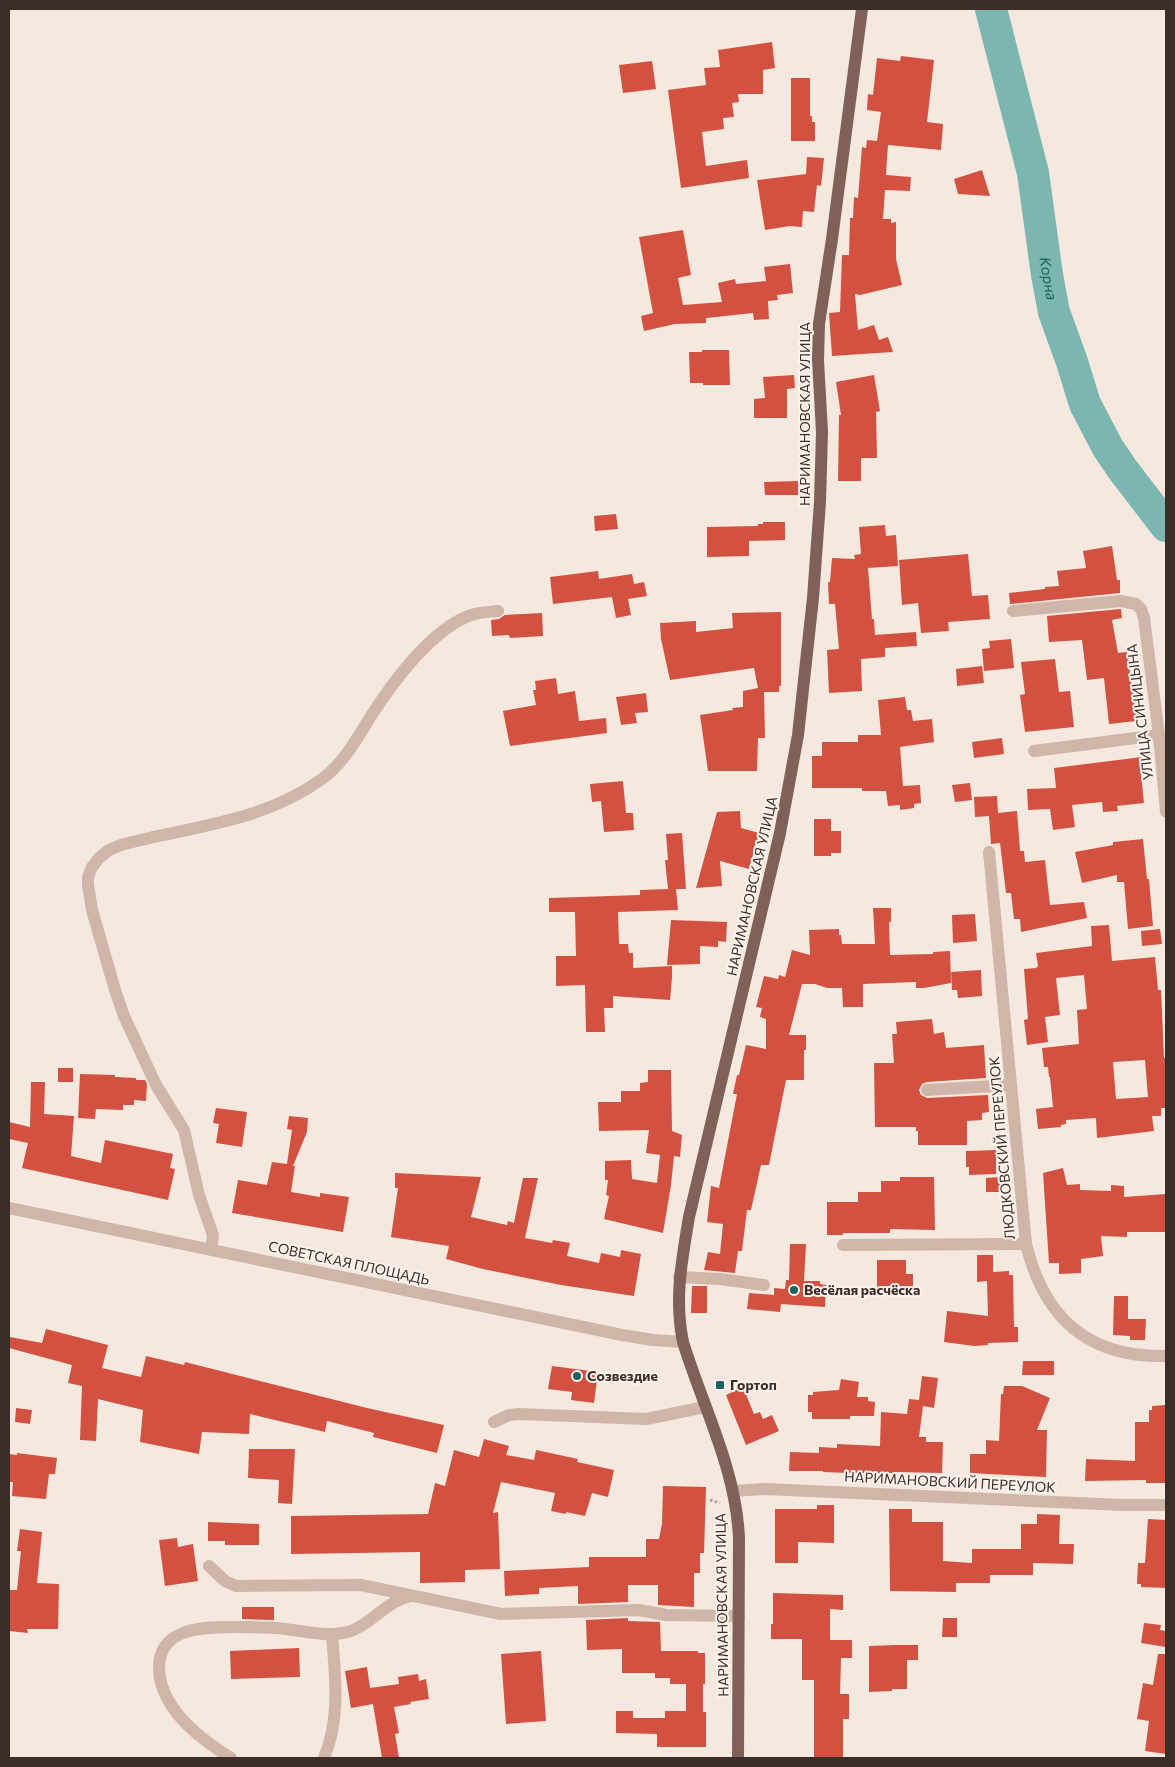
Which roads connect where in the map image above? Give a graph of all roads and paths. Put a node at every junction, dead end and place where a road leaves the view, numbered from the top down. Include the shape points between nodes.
1 (862, 9) edge
2 (498, 611) dead end
3 (1013, 611) dead end
4 (1159, 735) junction
5 (1034, 751) dead end
6 (1166, 812) edge
7 (989, 852) dead end
8 (1011, 1085) junction
9 (927, 1090) dead end
10 (9, 1208) edge
11 (1026, 1244) junction
12 (844, 1245) dead end
13 (211, 1250) junction
14 (679, 1277) junction
15 (764, 1285) dead end
16 (683, 1342) junction
17 (1166, 1356) edge
18 (705, 1407) junction
19 (494, 1422) dead end
20 (733, 1491) junction
21 (1166, 1505) edge
22 (209, 1566) dead end
23 (417, 1596) junction
24 (739, 1616) junction
25 (332, 1634) junction
26 (231, 1758) edge
27 (324, 1758) edge
28 (738, 1758) edge

1 - 14 main road, НАРИМАНОВСКАЯ УЛИЦА via 819,324 820,502 798,735 780,833 689,1217
2 - 13 street via 473,614 459,620 429,643 389,689 346,755 322,779 297,794 248,815 121,845 109,850 92,867 88,877 92,910 115,990 156,1085 184,1130 198,1195 213,1235
3 - 4 street, УЛИЦА СИНИЦЫНА via 1110,601 1130,602 1141,609
4 - 5 street
4 - 6 street, УЛИЦА СИНИЦЫНА
7 - 8 street, ЛЮДКОВСКИЙ ПЕРЕУЛОК
8 - 9 street
8 - 11 street, ЛЮДКОВСКИЙ ПЕРЕУЛОК
10 - 13 street, СОВЕТСКАЯ ПЛОЩАДЬ
11 - 12 street
11 - 17 street, ЛЮДКОВСКИЙ ПЕРЕУЛОК via 1039,1284 1051,1304 1084,1336 1121,1352
13 - 16 street, СОВЕТСКАЯ ПЛОЩАДЬ via 622,1335
14 - 15 street
14 - 16 main road, НАРИМАНОВСКАЯ УЛИЦА via 678,1308
16 - 18 main road, НАРИМАНОВСКАЯ УЛИЦА
18 - 19 street via 646,1419 519,1414
18 - 20 main road, НАРИМАНОВСКАЯ УЛИЦА
20 - 21 street, НАРИМАНОВСКИЙ ПЕРЕУЛОК via 765,1489
20 - 24 main road, НАРИМАНОВСКАЯ УЛИЦА via 739,1538
22 - 23 street via 225,1582 236,1586 361,1585
23 - 24 street via 501,1614 640,1610 662,1615
23 - 25 street via 398,1600 350,1631
24 - 28 main road, НАРИМАНОВСКАЯ УЛИЦА
25 - 26 street via 274,1628 213,1627 187,1632 168,1642 160,1658 159,1669 164,1689 193,1731
25 - 27 street via 336,1706

